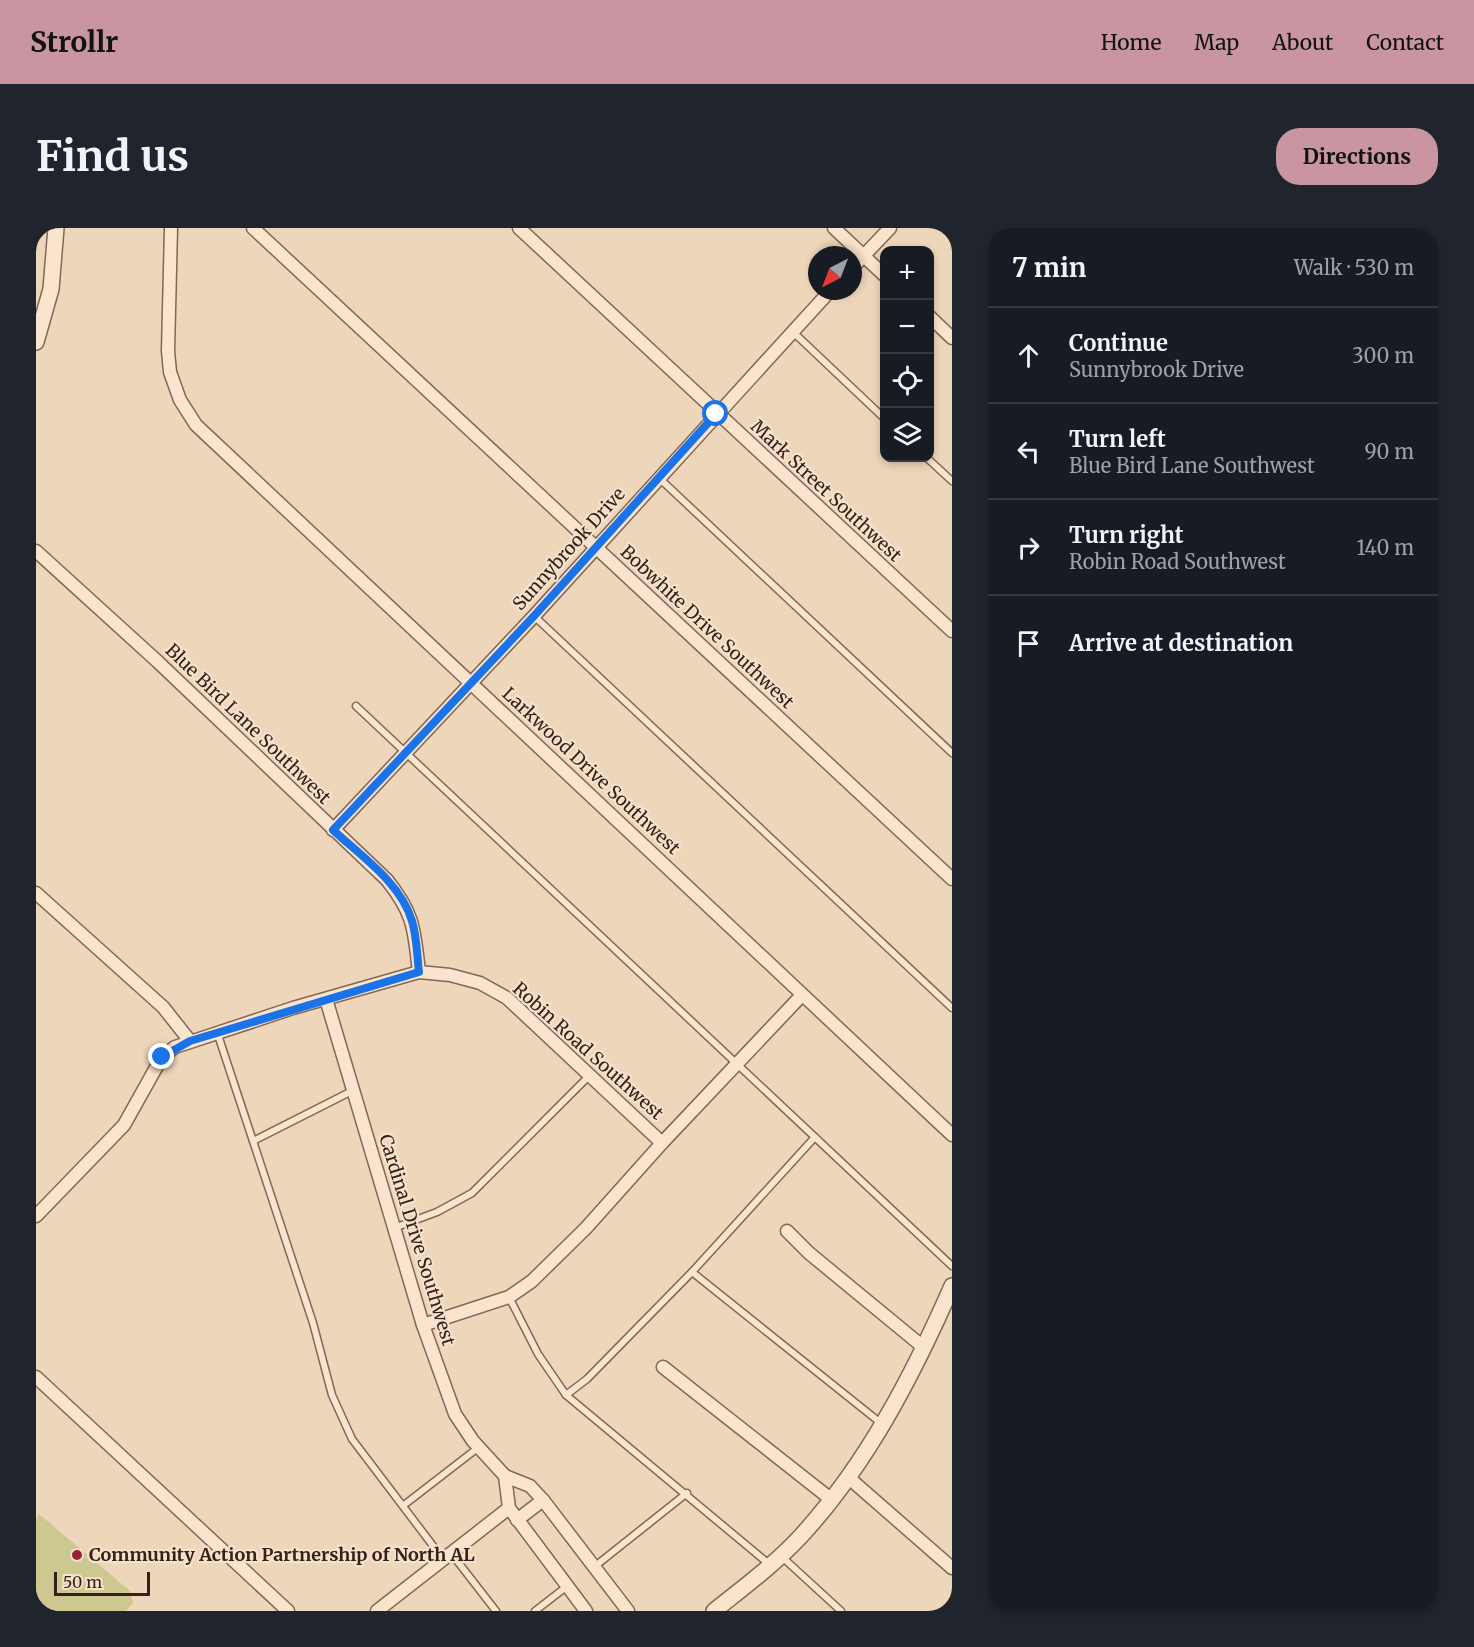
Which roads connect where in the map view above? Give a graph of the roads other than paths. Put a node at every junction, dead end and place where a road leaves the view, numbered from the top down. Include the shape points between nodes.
1 (56, 228) edge
2 (171, 228) edge
3 (254, 228) edge
4 (519, 228) edge
5 (834, 228) edge
6 (890, 228) edge
7 (864, 255) junction
8 (880, 270) edge
9 (822, 300) edge
10 (934, 321) edge
11 (793, 332) junction
12 (952, 338) edge
13 (36, 342) edge
14 (880, 413) edge
15 (716, 414) junction
16 (931, 462) edge
17 (658, 477) junction
18 (952, 481) edge
19 (596, 548) junction
20 (36, 551) edge
21 (534, 616) junction
22 (952, 631) edge
23 (471, 682) junction
24 (356, 706) dead end
25 (406, 752) junction
26 (952, 753) edge
27 (333, 830) junction
28 (952, 879) edge
29 (36, 893) edge
30 (419, 972) junction
31 (802, 995) junction
32 (326, 999) junction
33 (952, 1008) edge
34 (217, 1032) junction
35 (190, 1041) junction
36 (737, 1063) junction
37 (590, 1074) junction
38 (352, 1091) junction
39 (952, 1135) edge
40 (815, 1137) junction
41 (254, 1141) junction
42 (662, 1143) junction
43 (36, 1216) edge
44 (394, 1228) junction
45 (787, 1231) dead end
46 (952, 1266) edge
47 (692, 1272) junction
48 (952, 1286) edge
49 (509, 1297) junction
50 (423, 1326) junction
51 (922, 1346) junction
52 (663, 1367) dead end
53 (36, 1377) edge
54 (566, 1395) junction
55 (883, 1425) junction
56 (478, 1448) junction
57 (505, 1476) junction
58 (849, 1478) junction
59 (687, 1493) junction
60 (543, 1500) junction
61 (832, 1500) junction
62 (404, 1505) junction
63 (509, 1508) junction
64 (517, 1520) junction
65 (447, 1556) junction
66 (776, 1560) junction
67 (593, 1567) junction
68 (952, 1568) edge
69 (566, 1587) junction
70 (288, 1611) edge
71 (377, 1611) edge
72 (496, 1611) edge
73 (535, 1611) edge
74 (586, 1611) edge
75 (628, 1611) edge
76 (714, 1611) edge
77 (842, 1611) edge

1 - 13 street via 51,289
2 - 23 street, Larkwood Drive Southwest via 170,372 180,400 196,425
3 - 19 street, Bobwhite Drive Southwest
4 - 15 street, Mark Street Southwest
5 - 7 street
6 - 7 street
7 - 8 street
9 - 11 street, Sunnybrook Drive
10 - 12 street
11 - 14 lane
11 - 15 street, Sunnybrook Drive
15 - 17 street, Sunnybrook Drive
15 - 22 street, Mark Street Southwest
16 - 18 lane
17 - 19 street, Sunnybrook Drive
17 - 26 lane
19 - 21 street, Sunnybrook Drive
19 - 28 street, Bobwhite Drive Southwest
20 - 27 street, Blue Bird Lane Southwest
21 - 23 street, Sunnybrook Drive
21 - 33 lane
23 - 25 street, Sunnybrook Drive
23 - 31 street, Larkwood Drive Southwest
24 - 25 lane
25 - 27 street, Sunnybrook Drive
25 - 36 lane
27 - 30 street, Blue Bird Lane Southwest via 387,880 407,907
29 - 35 street via 163,1008
30 - 32 street, Robin Road Southwest
30 - 37 street, Robin Road Southwest via 480,983 507,998
31 - 36 street
31 - 39 street, Larkwood Drive Southwest
32 - 34 street, Robin Road Southwest
32 - 38 street, Cardinal Drive Southwest
34 - 35 street, Robin Road Southwest
34 - 41 lane
35 - 43 street, Robin Road Southwest via 162,1057 124,1125
36 - 40 lane
36 - 42 street
37 - 42 street, Robin Road Southwest
37 - 44 lane via 472,1193 437,1212
38 - 41 lane
38 - 44 street, Cardinal Drive Southwest
40 - 46 lane
40 - 47 lane
41 - 62 lane via 332,1395 352,1439
42 - 49 street via 553,1261
44 - 50 street, Cardinal Drive Southwest
45 - 51 street
47 - 54 lane via 587,1380
47 - 55 lane
48 - 51 street
49 - 50 street
49 - 54 lane via 538,1354
50 - 56 street, Cardinal Drive Southwest via 455,1414
51 - 55 street
52 - 61 street
53 - 70 street
54 - 59 lane
55 - 58 street
56 - 57 street, Cardinal Drive Southwest
56 - 62 lane
57 - 60 street, Cardinal Drive Southwest via 530,1486
57 - 63 street
58 - 61 street
58 - 68 street
59 - 66 lane
59 - 67 lane
60 - 64 street
60 - 67 street, Cardinal Drive Southwest
61 - 66 street
62 - 65 lane
63 - 64 street
63 - 65 street
64 - 69 street
65 - 71 street
65 - 72 lane
66 - 76 street
66 - 77 lane
67 - 75 street, Cardinal Drive Southwest
69 - 73 lane
69 - 74 street

